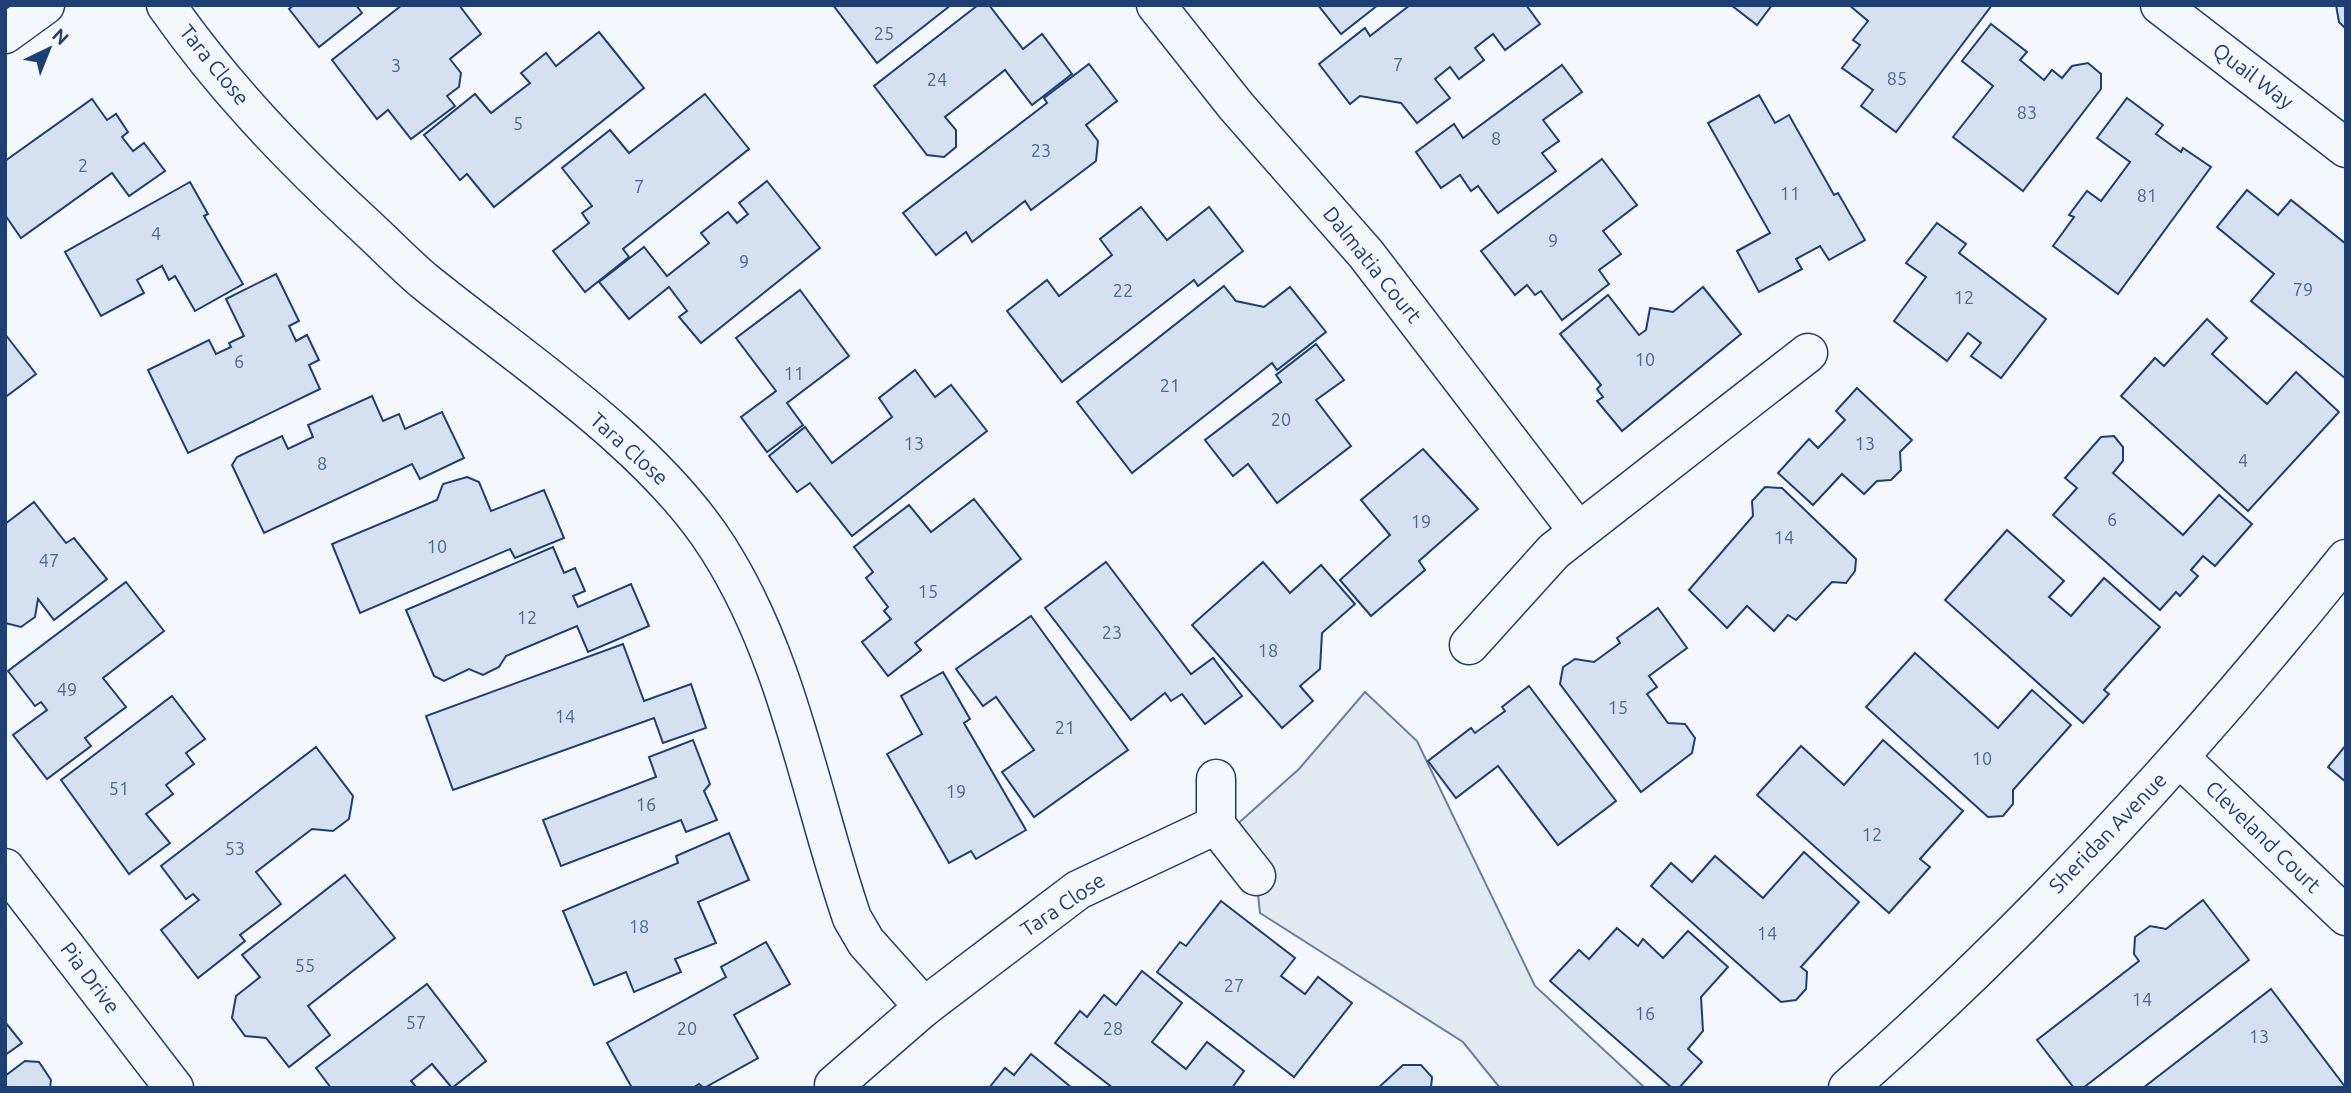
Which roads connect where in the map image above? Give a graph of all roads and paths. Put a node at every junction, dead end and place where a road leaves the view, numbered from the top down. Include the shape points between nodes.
1 (45, 5) edge
2 (166, 5) edge
3 (1156, 5) edge
4 (2160, 5) edge
5 (5, 34) edge
6 (2346, 148) edge
7 (1808, 353) dead end
8 (1578, 531) junction
9 (2346, 559) edge
10 (1469, 645) dead end
11 (2180, 758) junction
12 (1216, 779) dead end
13 (1216, 825) junction
14 (5, 868) edge
15 (1256, 876) dead end
16 (2346, 916) edge
17 (924, 1007) junction
18 (834, 1085) dead end
19 (174, 1088) edge
20 (1848, 1088) edge

1 - 5 street
2 - 17 street, Tara Close via 234,92 314,178 420,277 638,454 694,514 736,579 770,657 852,918 866,942
3 - 8 street, Dalmatia Court via 1236,106 1366,254
4 - 6 street, Quail Way
7 - 8 street
8 - 10 street via 1554,551
9 - 11 street, Sheridan Avenue
11 - 16 street, Cleveland Court
11 - 20 street, Sheridan Avenue via 2000,946
12 - 13 street
13 - 15 street
13 - 17 street, Tara Close via 1078,890
14 - 19 street, Pia Drive
17 - 18 street, Tara Close

